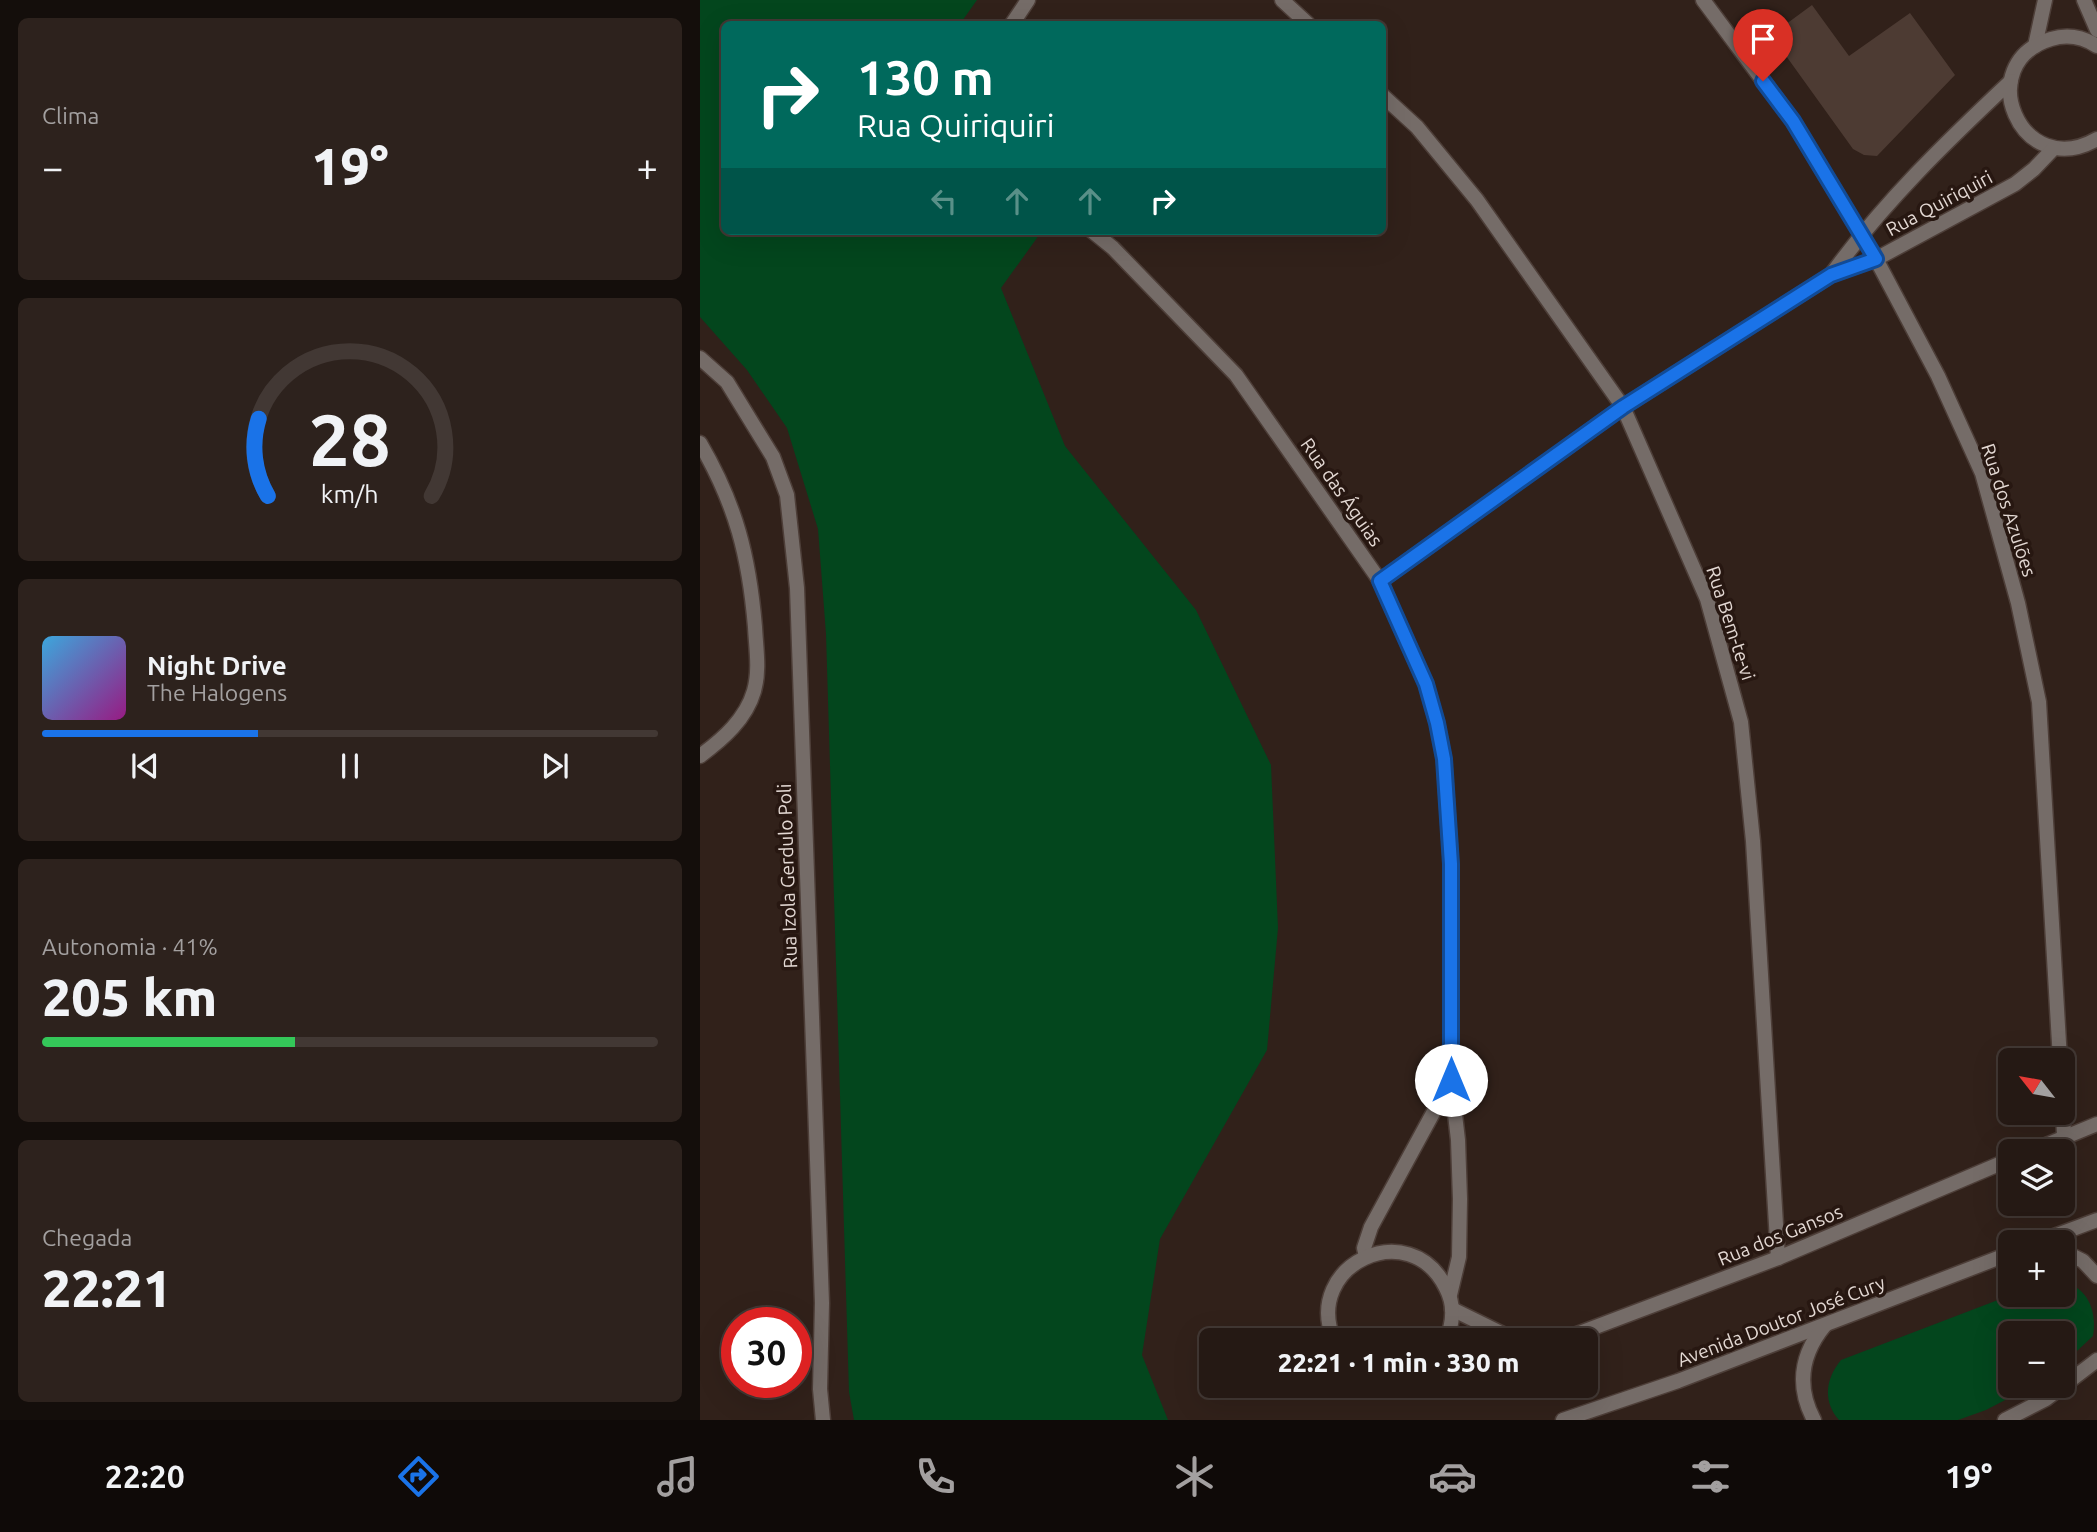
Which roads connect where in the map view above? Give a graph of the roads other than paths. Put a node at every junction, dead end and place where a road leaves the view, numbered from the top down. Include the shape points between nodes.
1 (1028, 0) edge
2 (1282, 0) edge
3 (1703, 0) edge
4 (2045, 0) edge
5 (2084, 0) edge
6 (1014, 21) edge
7 (1305, 21) edge
8 (2097, 30) edge
9 (2035, 46) junction
10 (2097, 46) edge
11 (2011, 81) junction
12 (1386, 99) edge
13 (2097, 139) edge
14 (2054, 148) junction
15 (1861, 234) junction
16 (1097, 235) edge
17 (1876, 259) junction
18 (1831, 275) junction
19 (700, 358) edge
20 (1623, 407) junction
21 (700, 443) edge
22 (1380, 581) junction
23 (700, 756) edge
24 (2059, 1048) edge
25 (1451, 1080) junction
26 (2097, 1124) edge
27 (2064, 1125) edge
28 (2064, 1136) junction
29 (2057, 1139) edge
30 (1998, 1165) edge
31 (2097, 1220) edge
32 (2070, 1230) edge
33 (1366, 1256) junction
34 (2075, 1257) edge
35 (1778, 1258) junction
36 (1998, 1258) edge
37 (2097, 1276) edge
38 (1451, 1302) junction
39 (1826, 1324) junction
40 (1331, 1328) edge
41 (1451, 1328) edge
42 (1495, 1328) edge
43 (1593, 1328) edge
44 (2097, 1360) edge
45 (823, 1420) edge
46 (1563, 1420) edge
47 (1814, 1420) edge
48 (2005, 1420) edge

1 - 6 street
2 - 7 street
3 - 15 street, Rua dos Azulões via 1793,121
4 - 9 street
5 - 8 street
9 - 10 street via 2058,37 2074,37
9 - 11 street, Rua Quiriquiri via 2017,65
11 - 14 street via 2009,99 2014,116 2037,142
11 - 15 street, Rua Quiriquiri via 1930,158
12 - 20 street, Rua Bem-te-vi via 1417,127 1477,200
13 - 14 street via 2070,149
14 - 17 street, Rua Quiriquiri via 2015,184
15 - 17 street, Rua dos Azulões
15 - 18 street, Rua Quiriquiri
16 - 22 street, Rua das Águias via 1236,375
17 - 18 street, Rua Quiriquiri
17 - 24 street, Rua dos Azulões via 1938,376 1982,473 2018,603 2039,702
18 - 20 street, Rua Quiriquiri
19 - 45 street, Rua Izola Gerdulo Poli via 727,382 774,457 789,508 797,588
20 - 22 street, Rua Quiriquiri
20 - 35 street, Rua Bem-te-vi via 1707,599 1741,722 1753,841
21 - 23 street via 733,509 745,549 757,661 747,709 731,730
22 - 25 street, Rua das Águias via 1426,684 1444,759 1451,864
25 - 33 street via 1371,1227
25 - 38 street, Rua das Águias via 1460,1199
26 - 28 street
27 - 28 street
28 - 29 street
30 - 35 street, Rua dos Gansos
31 - 32 street
33 - 38 street via 1406,1253 1426,1262 1441,1276
33 - 40 street via 1337,1282 1329,1300
34 - 37 street
35 - 43 street, Rua dos Gansos
36 - 39 street, Avenida Doutor José Cury
38 - 41 street, Rua das Águias
38 - 42 street
39 - 46 street, Avenida Doutor José Cury
39 - 47 street via 1807,1354 1803,1372 1803,1390
44 - 48 street via 2046,1399

